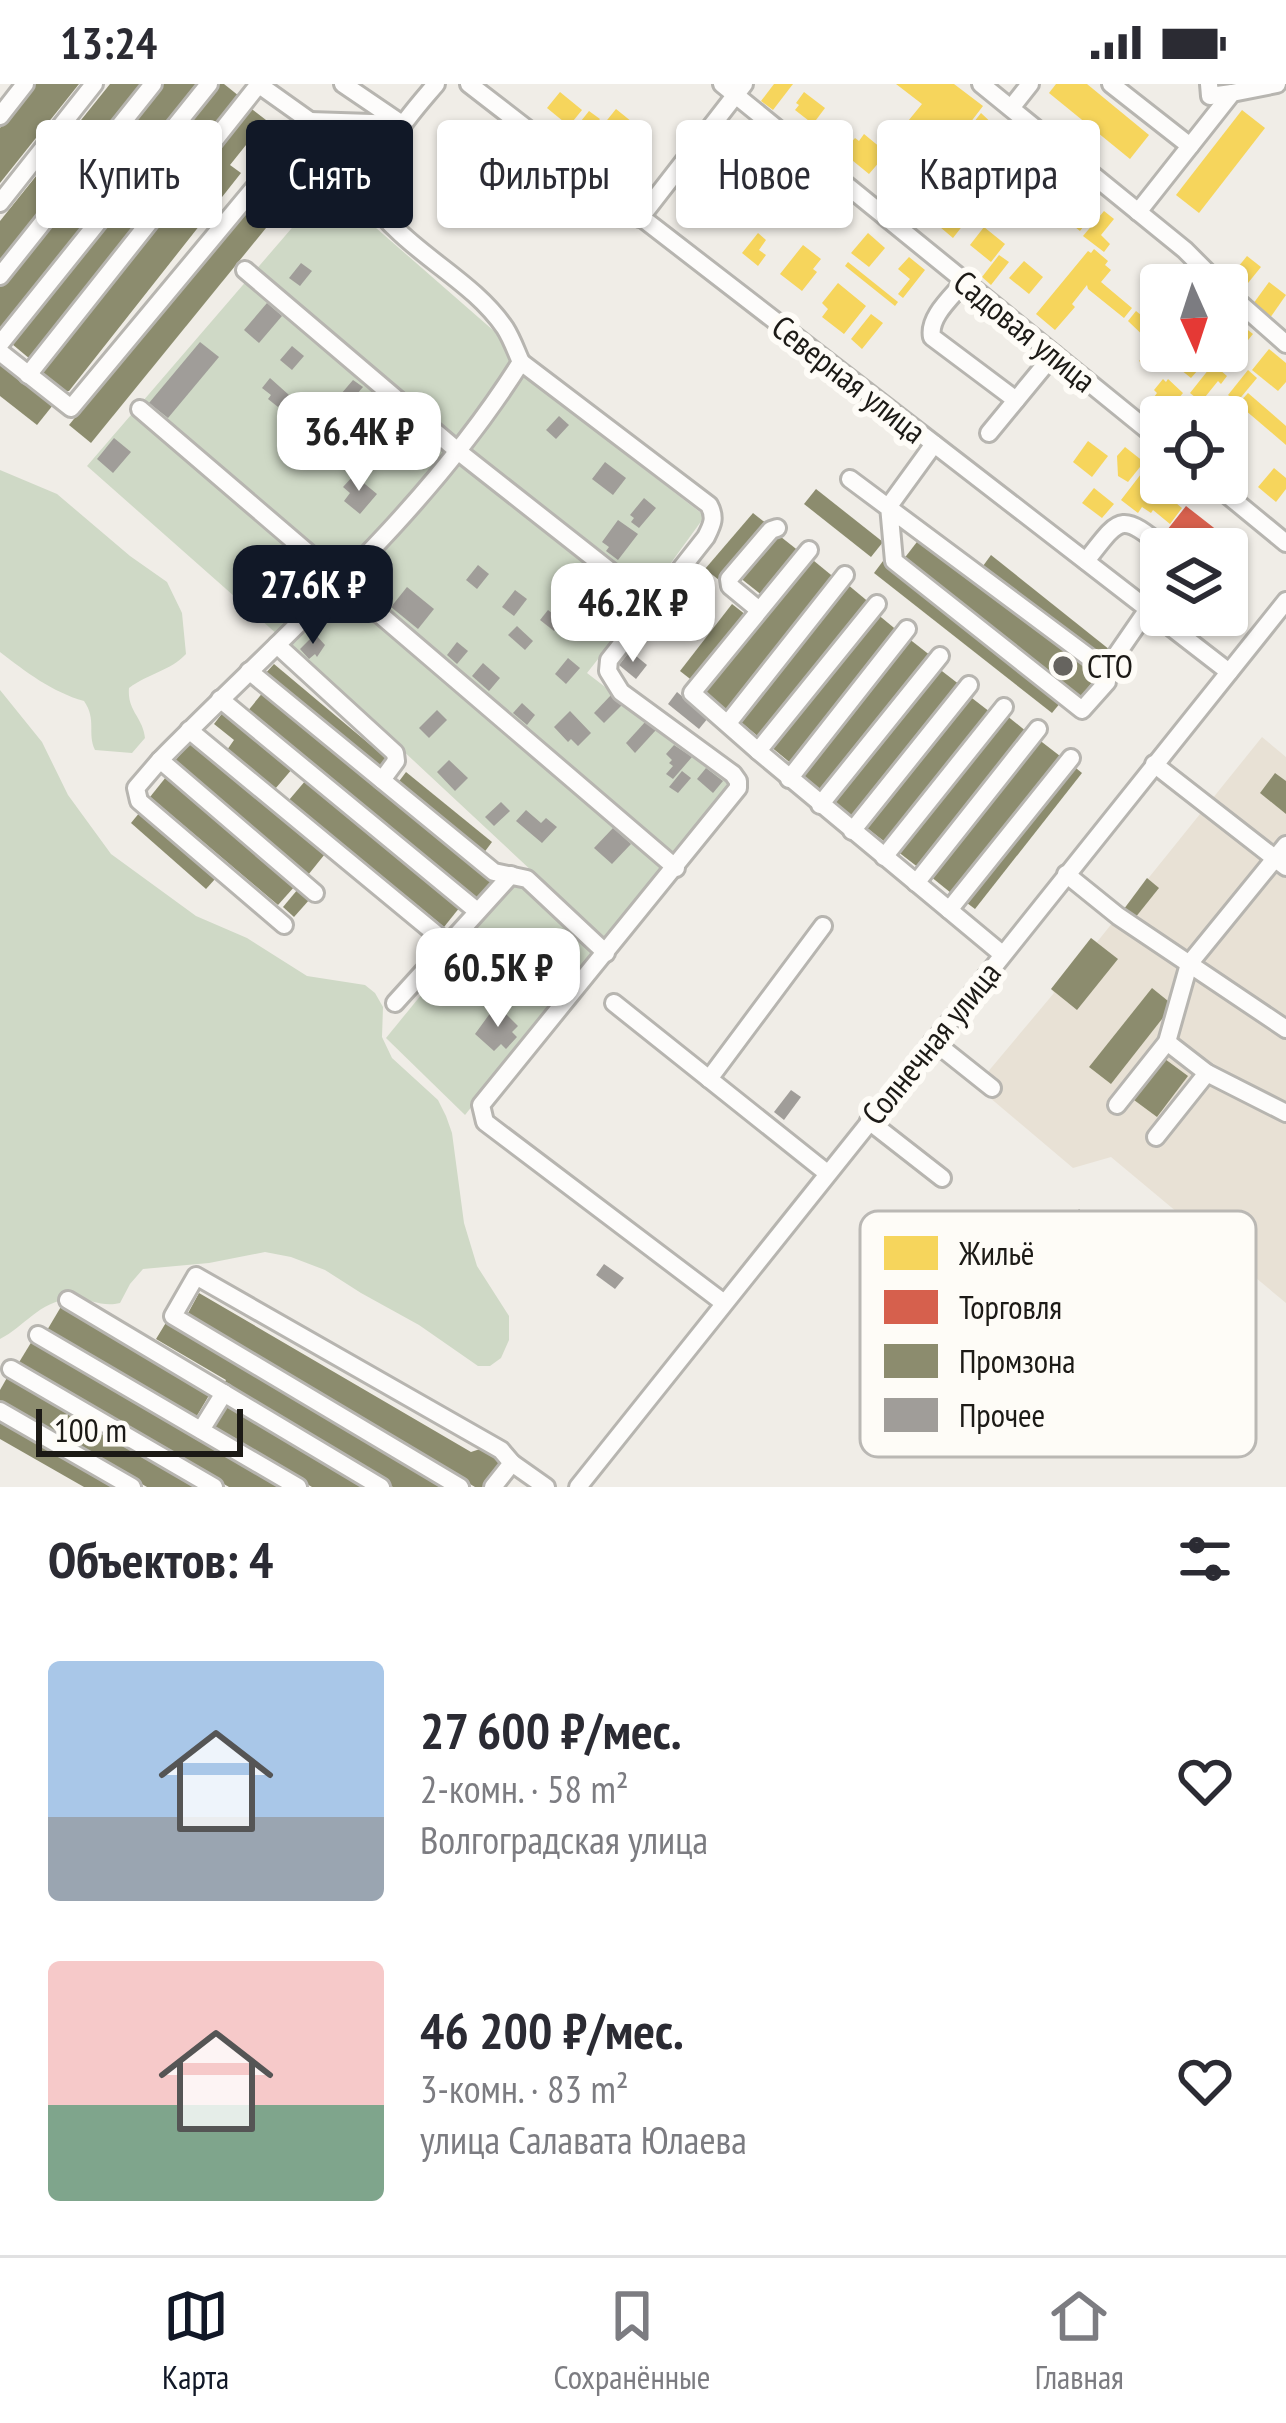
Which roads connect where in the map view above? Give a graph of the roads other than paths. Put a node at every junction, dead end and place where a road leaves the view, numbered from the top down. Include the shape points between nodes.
1 (25, 84) edge
2 (94, 84) edge
3 (153, 84) edge
4 (209, 84) edge
5 (258, 84) edge
6 (343, 84) edge
7 (436, 84) edge
8 (469, 84) edge
9 (981, 84) edge
10 (1030, 84) edge
11 (1111, 84) edge
12 (1277, 84) edge
13 (734, 88) edge
14 (1209, 90) edge
15 (1232, 93) junction
16 (1011, 109) junction
17 (0, 116) edge
18 (1212, 118) junction
19 (309, 120) edge
20 (396, 120) edge
21 (405, 120) edge
22 (515, 120) edge
23 (1190, 146) junction
24 (246, 198) edge
25 (652, 201) edge
26 (0, 203) edge
27 (1138, 212) junction
28 (652, 227) edge
29 (395, 228) edge
30 (1199, 264) edge
31 (245, 270) dead end
32 (0, 276) edge
33 (964, 281) junction
34 (1248, 311) edge
35 (1286, 344) edge
36 (0, 348) edge
37 (1054, 354) junction
38 (521, 362) junction
39 (28, 375) junction
40 (1016, 400) junction
41 (140, 409) dead end
42 (1140, 424) edge
43 (989, 433) dead end
44 (934, 444) junction
45 (459, 452) junction
46 (850, 479) dead end
47 (1239, 504) edge
48 (889, 506) junction
49 (777, 528) dead end
50 (1140, 528) edge
51 (1286, 543) edge
52 (809, 550) dead end
53 (1086, 561) junction
54 (845, 575) dead end
55 (340, 582) junction
56 (1140, 601) edge
57 (1286, 602) edge
58 (652, 604) junction
59 (877, 604) dead end
60 (759, 610) junction
61 (907, 629) dead end
62 (1140, 633) edge
63 (1185, 636) edge
64 (277, 645) junction
65 (940, 656) dead end
66 (1106, 670) junction
67 (249, 671) junction
68 (1229, 672) junction
69 (969, 685) dead end
70 (220, 699) junction
71 (1004, 706) dead end
72 (728, 723) junction
73 (1038, 729) dead end
74 (190, 730) junction
75 (758, 752) junction
76 (1071, 758) dead end
77 (160, 760) junction
78 (1154, 764) junction
79 (789, 779) junction
80 (382, 780) junction
81 (820, 805) junction
82 (852, 831) junction
83 (1282, 856) edge
84 (884, 857) junction
85 (676, 868) junction
86 (1066, 874) junction
87 (511, 875) junction
88 (916, 883) junction
89 (315, 893) dead end
90 (949, 910) junction
91 (477, 911) junction
92 (284, 925) dead end
93 (823, 926) dead end
94 (448, 944) junction
95 (606, 953) junction
96 (1002, 954) junction
97 (1189, 964) junction
98 (394, 1003) dead end
99 (614, 1004) dead end
100 (1286, 1029) edge
101 (933, 1041) junction
102 (1168, 1042) junction
103 (1208, 1073) junction
104 (709, 1079) junction
105 (992, 1088) dead end
106 (1117, 1105) dead end
107 (1286, 1113) edge
108 (869, 1120) junction
109 (1156, 1137) dead end
110 (827, 1173) junction
111 (943, 1178) dead end
112 (68, 1300) dead end
113 (724, 1303) junction
114 (38, 1335) dead end
115 (11, 1369) dead end
116 (224, 1393) junction
117 (0, 1412) edge
118 (201, 1430) junction
119 (512, 1463) junction
120 (132, 1487) edge
121 (214, 1487) edge
122 (298, 1487) edge
123 (381, 1487) edge
124 (460, 1487) edge
125 (493, 1487) edge
126 (546, 1487) edge
127 (578, 1487) edge

1 - 17 street
2 - 26 street
3 - 32 street
4 - 36 street
5 - 19 street
5 - 39 street
6 - 20 street
7 - 21 street
8 - 22 street, Северная улица
9 - 16 street
10 - 16 street
11 - 23 street
12 - 15 street
13 - 25 street
13 - 33 street, Садовая улица
14 - 15 street
14 - 18 street
15 - 18 street
16 - 27 street
18 - 23 street
23 - 27 street
24 - 39 street via 71,408
27 - 30 street
28 - 44 street, Северная улица
29 - 38 street via 489,310
31 - 45 street
33 - 37 street, Садовая улица
33 - 40 street via 932,322 932,337
34 - 35 street
36 - 39 street
37 - 40 street
37 - 42 street, Садовая улица
38 - 45 street
38 - 58 street via 714,514 706,537
40 - 43 street
41 - 55 street
44 - 48 street
44 - 53 street, Северная улица
45 - 55 street
45 - 58 street
46 - 48 street
47 - 51 street
48 - 66 street
48 - 66 street via 895,561 1082,710 1107,682
49 - 60 street via 728,579
50 - 53 street via 1123,522
52 - 60 street
53 - 56 street, Северная улица
54 - 72 street
55 - 64 street
55 - 85 street
57 - 68 street, Солнечная улица
58 - 85 street via 608,671 621,692 738,781
59 - 75 street
60 - 72 street via 692,693
61 - 79 street
62 - 66 street
63 - 68 street, Северная улица
64 - 67 street
64 - 80 street via 395,752
65 - 81 street
67 - 70 street
67 - 80 street
68 - 78 street, Солнечная улица
69 - 82 street
70 - 74 street
70 - 91 street
71 - 84 street
72 - 75 street
73 - 88 street
74 - 77 street
74 - 94 street
75 - 79 street
76 - 90 street
77 - 89 street
77 - 92 street via 136,788 139,800
78 - 83 street
78 - 86 street, Солнечная улица
79 - 81 street
80 - 87 street via 494,872
81 - 82 street
82 - 84 street
83 - 97 street
84 - 88 street
85 - 95 street
86 - 96 street, Солнечная улица
86 - 97 street
87 - 91 street
87 - 95 street via 527,879
88 - 90 street
90 - 96 street
91 - 94 street
93 - 104 street
94 - 98 street
95 - 113 street via 481,1106 485,1122
96 - 101 street, Солнечная улица
97 - 100 street
97 - 102 street
99 - 104 street
101 - 105 street
101 - 108 street, Солнечная улица
102 - 103 street
102 - 106 street
103 - 107 street
103 - 109 street
104 - 110 street
108 - 110 street, Солнечная улица
108 - 111 street
110 - 113 street, Солнечная улица
112 - 116 street
113 - 127 street, Солнечная улица
114 - 118 street
115 - 121 street
116 - 118 street
116 - 123 street
117 - 120 street
118 - 122 street
119 - 124 street via 196,1276 173,1316
119 - 125 street
119 - 126 street

